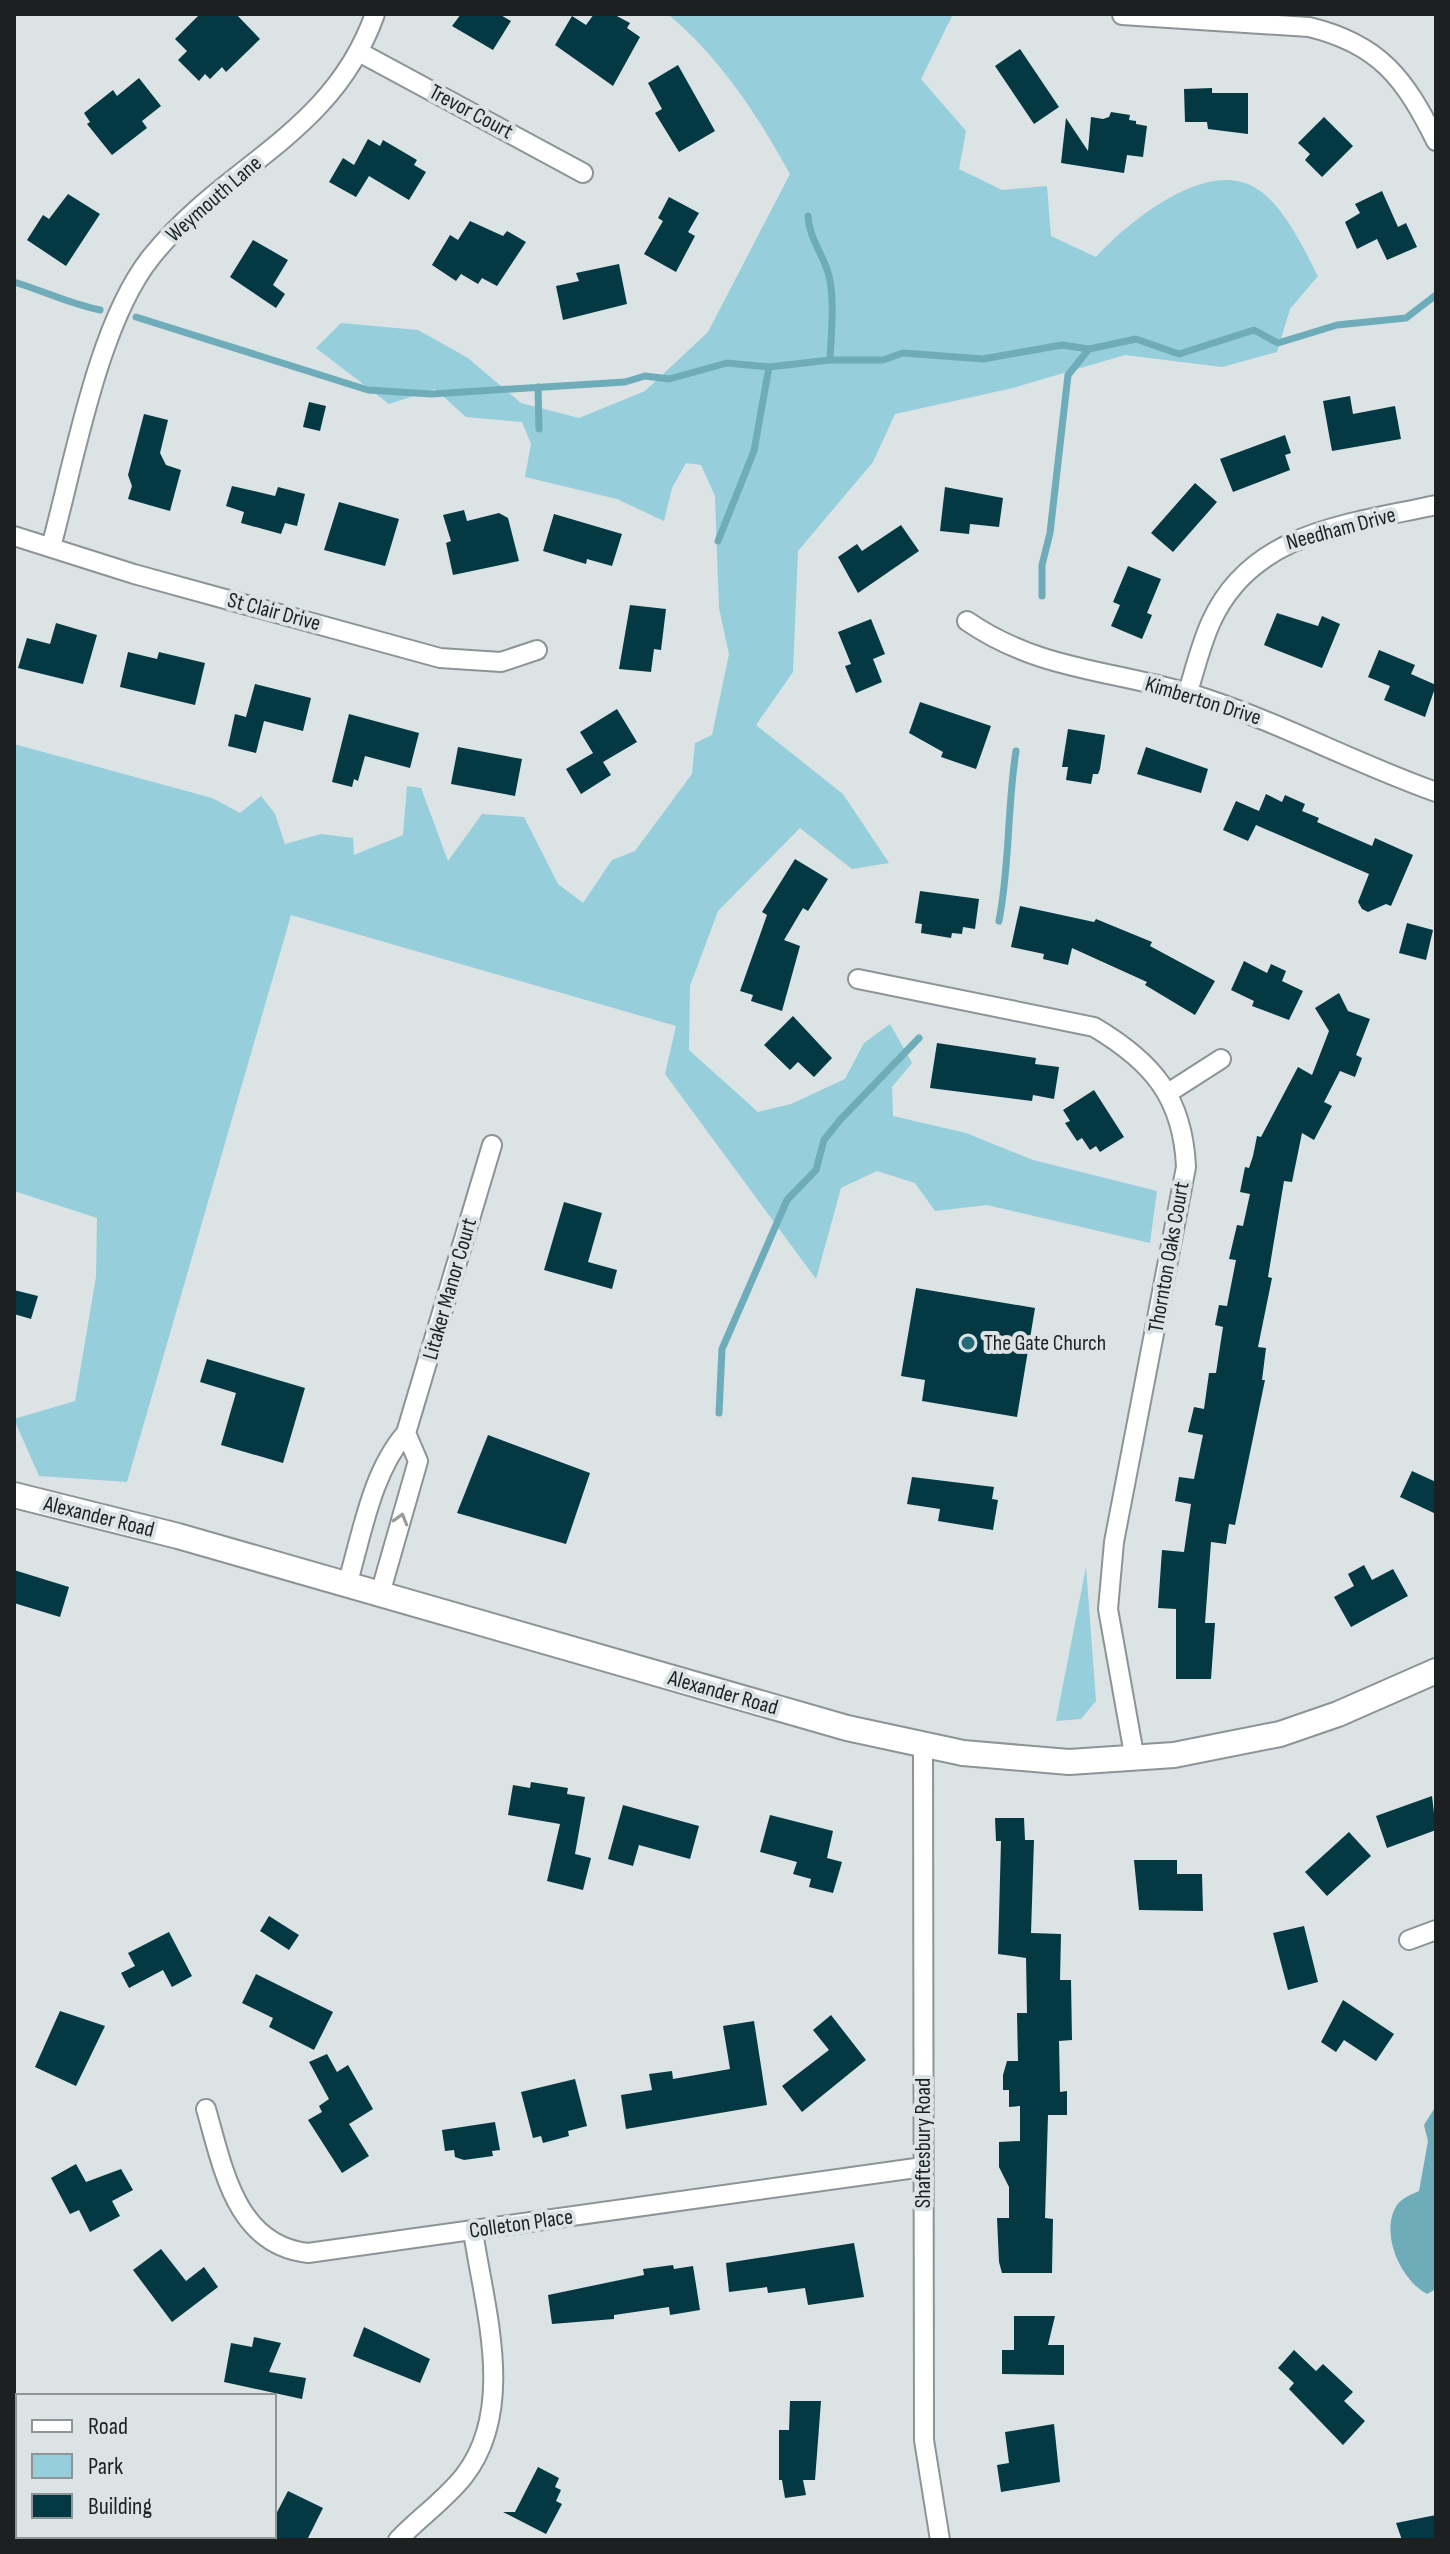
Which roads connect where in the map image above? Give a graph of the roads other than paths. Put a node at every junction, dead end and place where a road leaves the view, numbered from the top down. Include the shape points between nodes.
1 (375, 14) edge
2 (1122, 15) edge
3 (359, 52) junction
4 (1436, 141) edge
5 (583, 173) dead end
6 (1436, 505) edge
7 (14, 536) edge
8 (51, 547) junction
9 (967, 621) dead end
10 (537, 650) dead end
11 (1188, 692) junction
12 (1436, 792) edge
13 (858, 979) dead end
14 (1221, 1059) dead end
15 (1168, 1093) junction
16 (492, 1145) dead end
17 (406, 1433) junction
18 (14, 1495) edge
19 (347, 1585) junction
20 (380, 1594) junction
21 (1436, 1671) edge
22 (923, 1745) junction
23 (1135, 1760) junction
24 (1436, 1930) edge
25 (1409, 1940) dead end
26 (206, 2109) dead end
27 (923, 2167) junction
28 (473, 2231) junction
29 (398, 2540) edge
30 (940, 2540) edge

1 - 3 street, Weymouth Lane
2 - 4 street via 1309,27 1336,34 1372,53 1403,82
3 - 5 street, Trevor Court
3 - 8 street, Weymouth Lane via 314,115 175,228 126,295 104,354
6 - 11 street, Needham Drive via 1307,534 1264,555 1228,592 1212,620
7 - 8 street, St Clair Drive
8 - 10 street, St Clair Drive via 440,658 501,662
9 - 11 street, Kimberton Drive via 1044,661
11 - 12 street, Kimberton Drive
13 - 15 street, Thornton Oaks Court via 1094,1027 1148,1066
14 - 15 street
15 - 23 street, Thornton Oaks Court via 1185,1141 1186,1167 1114,1542 1108,1609
16 - 17 street, Litaker Manor Court
17 - 19 street, Litaker Manor Court via 390,1451 378,1480
20 -> 17 street via 418,1461
18 - 19 street, Alexander Road
19 - 20 street, Alexander Road
20 - 22 street, Alexander Road via 713,1691
21 - 23 street, Alexander Road via 1280,1734
22 - 23 street, Alexander Road via 1033,1761
22 - 27 street, Shaftesbury Road
24 - 25 street
26 - 28 street, Colleton Place via 236,2202 248,2222 285,2248 308,2253
27 - 28 street, Colleton Place
27 - 30 street, Shaftesbury Road via 924,2440
28 - 29 street via 493,2379 486,2433 464,2476

